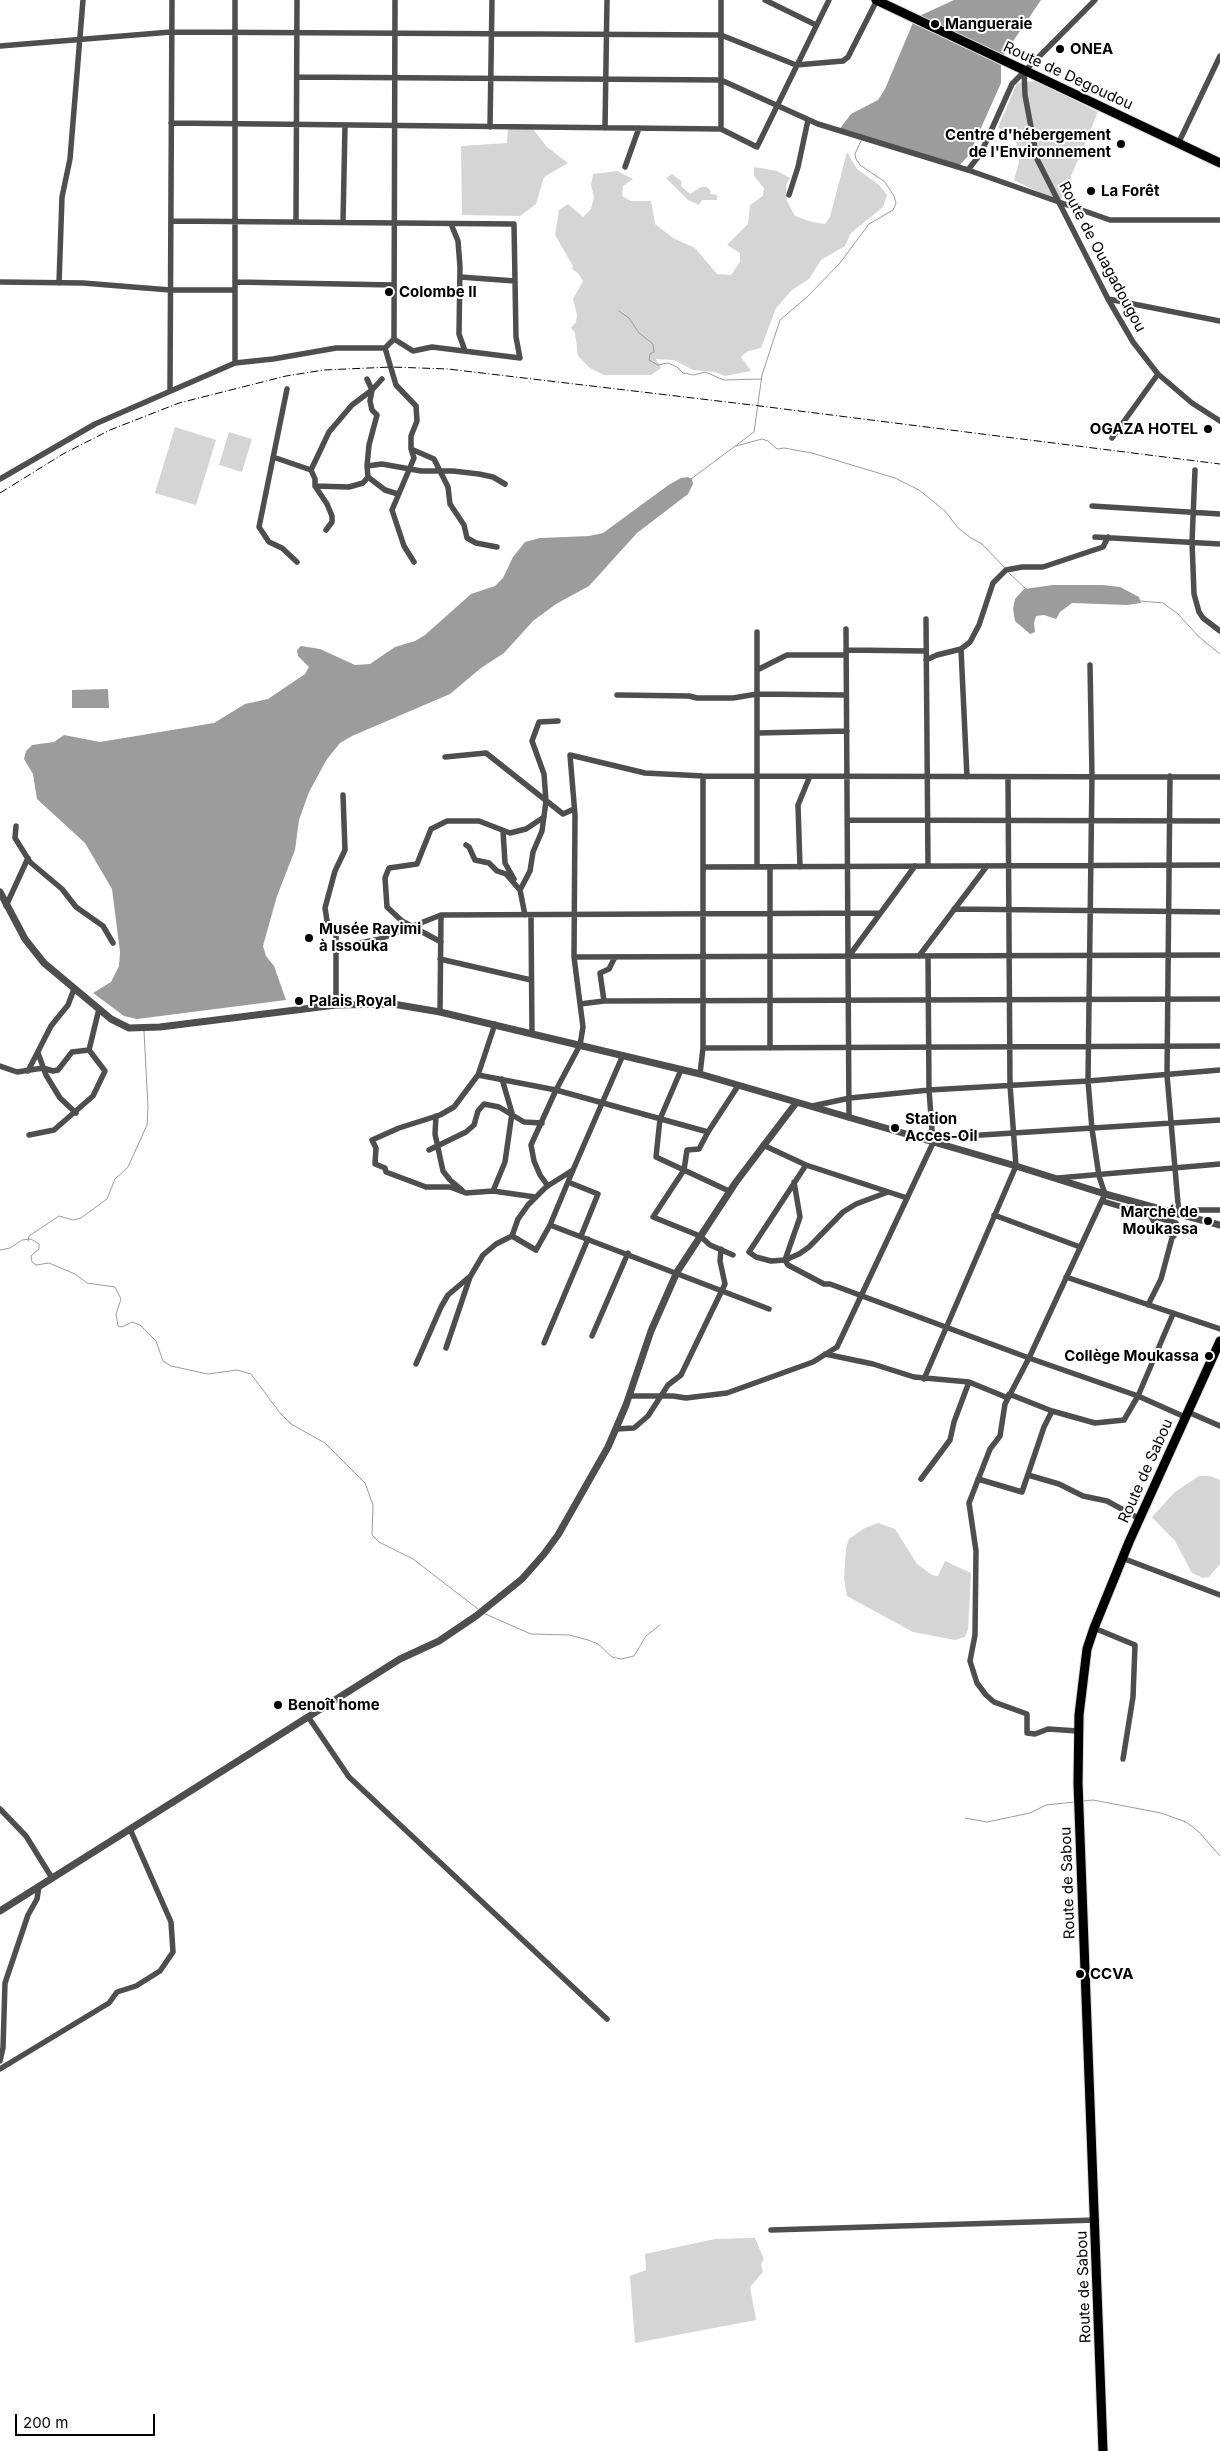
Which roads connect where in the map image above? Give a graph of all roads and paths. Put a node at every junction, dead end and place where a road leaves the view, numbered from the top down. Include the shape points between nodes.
1 (82, 0) edge
2 (172, 0) edge
3 (235, 0) edge
4 (298, 0) edge
5 (395, 0) edge
6 (492, 0) edge
7 (607, 0) edge
8 (721, 0) edge
9 (765, 0) edge
10 (829, 0) edge
11 (877, 0) edge
12 (1095, 0) edge
13 (816, 24) junction
14 (172, 32) junction
15 (235, 32) junction
16 (297, 33) junction
17 (395, 33) junction
18 (491, 34) junction
19 (606, 34) junction
20 (721, 35) junction
21 (80, 41) junction
22 (0, 46) edge
23 (1220, 56) edge
24 (796, 65) junction
25 (1024, 70) junction
26 (297, 77) junction
27 (395, 78) junction
28 (491, 78) junction
29 (606, 79) junction
30 (721, 80) junction
31 (777, 106) junction
32 (808, 120) junction
33 (171, 124) junction
34 (235, 124) junction
35 (296, 125) junction
36 (345, 126) junction
37 (394, 126) junction
38 (490, 127) junction
39 (606, 128) junction
40 (639, 128) junction
41 (721, 129) junction
42 (1178, 144) junction
43 (1220, 163) edge
44 (625, 167) dead end
45 (968, 170) junction
46 (789, 195) dead end
47 (1058, 203) junction
48 (1220, 220) edge
49 (171, 221) junction
50 (235, 221) junction
51 (296, 222) junction
52 (343, 222) junction
53 (394, 223) junction
54 (450, 224) junction
55 (460, 277) junction
56 (516, 281) junction
57 (0, 282) edge
58 (58, 282) junction
59 (235, 282) junction
60 (394, 285) junction
61 (170, 290) junction
62 (235, 290) junction
63 (1108, 299) junction
64 (1220, 321) edge
65 (394, 339) junction
66 (386, 348) junction
67 (465, 351) junction
68 (235, 363) junction
69 (1158, 374) junction
70 (367, 379) dead end
71 (382, 379) dead end
72 (287, 389) dead end
73 (170, 390) junction
74 (372, 390) junction
75 (1220, 421) edge
76 (1112, 438) dead end
77 (411, 449) junction
78 (273, 457) junction
79 (366, 466) junction
80 (408, 468) junction
81 (310, 470) junction
82 (438, 470) junction
83 (1195, 470) dead end
84 (368, 477) junction
85 (0, 479) edge
86 (505, 484) dead end
87 (314, 486) junction
88 (398, 494) junction
89 (1092, 506) dead end
90 (1193, 512) junction
91 (1220, 514) edge
92 (326, 530) dead end
93 (1095, 537) dead end
94 (1108, 538) junction
95 (1192, 542) junction
96 (1220, 544) edge
97 (497, 547) dead end
98 (297, 562) dead end
99 (414, 562) dead end
100 (926, 620) dead end
101 (846, 629) dead end
102 (1220, 631) edge
103 (757, 632) dead end
104 (961, 649) junction
105 (926, 650) junction
106 (846, 652) junction
107 (926, 660) junction
108 (1090, 665) dead end
109 (757, 670) junction
110 (617, 694) dead end
111 (757, 694) junction
112 (846, 695) junction
113 (558, 720) dead end
114 (847, 731) junction
115 (757, 733) junction
116 (445, 757) dead end
117 (702, 776) junction
118 (758, 776) junction
119 (810, 776) junction
120 (847, 776) junction
121 (1092, 776) junction
122 (1170, 776) junction
123 (927, 777) junction
124 (967, 777) junction
125 (1008, 777) junction
126 (1220, 777) edge
127 (344, 795) dead end
128 (546, 801) junction
129 (574, 809) junction
130 (544, 817) junction
131 (847, 820) junction
132 (928, 820) junction
133 (1008, 821) junction
134 (1091, 821) junction
135 (1170, 821) junction
136 (1220, 821) edge
137 (16, 826) dead end
138 (503, 831) junction
139 (466, 845) dead end
140 (28, 858) junction
141 (1169, 865) junction
142 (1220, 865) edge
143 (848, 866) junction
144 (915, 866) junction
145 (928, 866) junction
146 (987, 866) junction
147 (1009, 866) junction
148 (1091, 866) junction
149 (703, 867) junction
150 (757, 867) junction
151 (770, 867) junction
152 (800, 867) junction
153 (520, 890) junction
154 (0, 892) edge
155 (6, 906) junction
156 (954, 910) junction
157 (1009, 910) junction
158 (1090, 911) junction
159 (1168, 912) junction
160 (1220, 912) edge
161 (770, 913) junction
162 (848, 913) junction
163 (880, 913) junction
164 (528, 914) junction
165 (574, 914) junction
166 (703, 914) junction
167 (441, 915) junction
168 (413, 927) junction
169 (441, 942) junction
170 (113, 943) dead end
171 (336, 948) junction
172 (1220, 954) edge
173 (1009, 955) junction
174 (1090, 955) junction
175 (1168, 955) junction
176 (703, 956) junction
177 (770, 956) junction
178 (849, 956) junction
179 (918, 956) junction
180 (928, 956) junction
181 (574, 957) junction
182 (615, 957) junction
183 (440, 959) junction
184 (531, 980) junction
185 (74, 989) junction
186 (1009, 1000) junction
187 (1089, 1000) junction
188 (1167, 1000) junction
189 (1220, 1000) edge
190 (604, 1001) junction
191 (849, 1001) junction
192 (929, 1001) junction
193 (703, 1002) junction
194 (770, 1002) junction
195 (580, 1004) junction
196 (336, 1005) junction
197 (100, 1010) junction
198 (440, 1012) junction
199 (495, 1024) junction
200 (532, 1034) junction
201 (580, 1045) junction
202 (1167, 1046) junction
203 (1220, 1046) edge
204 (849, 1047) junction
205 (929, 1047) junction
206 (1010, 1047) junction
207 (1088, 1047) junction
208 (703, 1048) junction
209 (770, 1048) junction
210 (89, 1050) junction
211 (38, 1054) junction
212 (623, 1055) junction
213 (0, 1066) edge
214 (43, 1068) junction
215 (681, 1070) junction
216 (1220, 1070) edge
217 (28, 1071) junction
218 (478, 1074) junction
219 (700, 1074) junction
220 (1167, 1075) junction
221 (502, 1079) junction
222 (1088, 1081) junction
223 (1010, 1085) junction
224 (738, 1086) junction
225 (556, 1090) junction
226 (930, 1090) junction
227 (850, 1098) junction
228 (601, 1103) junction
229 (796, 1103) junction
230 (809, 1106) junction
231 (76, 1113) junction
232 (436, 1116) junction
233 (511, 1116) junction
234 (849, 1118) junction
235 (660, 1119) junction
236 (1220, 1120) edge
237 (542, 1123) junction
238 (1172, 1123) junction
239 (1092, 1129) junction
240 (708, 1132) junction
241 (1013, 1134) junction
242 (29, 1135) dead end
243 (933, 1141) junction
244 (438, 1146) junction
245 (763, 1146) junction
246 (428, 1150) dead end
247 (1220, 1164) edge
248 (806, 1165) junction
249 (1016, 1166) junction
250 (1176, 1168) junction
251 (573, 1170) junction
252 (684, 1170) junction
253 (1099, 1176) junction
254 (1055, 1178) junction
255 (568, 1182) junction
256 (794, 1182) junction
257 (548, 1186) junction
258 (492, 1191) junction
259 (730, 1191) junction
260 (888, 1192) junction
261 (466, 1193) junction
262 (535, 1197) junction
263 (1103, 1197) junction
264 (907, 1198) junction
265 (1220, 1210) edge
266 (1179, 1212) junction
267 (994, 1215) junction
268 (1150, 1215) junction
269 (550, 1225) junction
270 (1220, 1225) edge
271 (512, 1236) junction
272 (581, 1236) junction
273 (700, 1236) junction
274 (1174, 1236) junction
275 (588, 1239) junction
276 (1080, 1247) junction
277 (721, 1250) junction
278 (628, 1253) junction
279 (733, 1255) dead end
280 (785, 1260) junction
281 (678, 1272) junction
282 (470, 1277) junction
283 (1066, 1277) junction
284 (723, 1290) junction
285 (862, 1296) junction
286 (1148, 1305) junction
287 (769, 1309) dead end
288 (1173, 1314) junction
289 (946, 1327) junction
290 (1220, 1329) edge
291 (592, 1336) dead end
292 (1220, 1341) edge
293 (544, 1343) dead end
294 (446, 1348) dead end
295 (825, 1354) junction
296 (1029, 1358) junction
297 (416, 1364) dead end
298 (924, 1379) junction
299 (969, 1382) junction
300 (629, 1396) junction
301 (1009, 1396) junction
302 (1138, 1396) junction
303 (658, 1398) junction
304 (1052, 1411) junction
305 (1187, 1415) junction
306 (1220, 1426) edge
307 (616, 1429) junction
308 (1028, 1475) junction
309 (921, 1479) dead end
310 (978, 1479) junction
311 (1140, 1520) junction
312 (1122, 1558) junction
313 (1220, 1595) edge
314 (1094, 1628) junction
315 (308, 1718) junction
316 (1078, 1731) junction
317 (1123, 1759) dead end
318 (0, 1809) edge
319 (130, 1829) junction
320 (52, 1878) junction
321 (39, 1886) junction
322 (0, 1911) edge
323 (607, 2019) dead end
324 (0, 2060) edge
325 (0, 2069) edge
326 (1096, 2220) junction
327 (772, 2230) dead end
328 (1103, 2451) edge

1 - 21 street
2 - 14 street
3 - 15 street
4 - 16 street
5 - 17 street
6 - 18 street
7 - 19 street
8 - 20 street
9 - 13 street
10 - 13 street
11 - 24 street via 848,58
11 - 25 main road, Route de Degoudou
12 - 25 street
13 - 24 street
14 - 15 street
14 - 21 street
14 - 33 street
15 - 16 street
15 - 34 street
16 - 17 street
16 - 26 street
17 - 18 street
17 - 27 street
18 - 19 street
18 - 28 street
19 - 20 street
19 - 29 street
20 - 24 street
20 - 30 street
21 - 22 street
21 - 58 street via 70,159 62,196
23 - 42 street
24 - 31 street
25 - 42 main road, Route de Degoudou
25 - 45 street via 1012,84 981,153
25 - 47 street, Route de Ouagadougou via 1025,95 1037,159
26 - 27 street
26 - 35 street
27 - 28 street
27 - 37 street
28 - 29 street
28 - 38 street
29 - 30 street
29 - 39 street
30 - 31 street
30 - 41 street
31 - 32 street
31 - 41 street via 757,147
32 - 45 street
32 - 46 street
33 - 34 street
33 - 49 street
34 - 35 street
34 - 50 street
35 - 36 street
35 - 51 street
36 - 37 street
36 - 52 street
37 - 38 street
37 - 53 street
38 - 39 street
39 - 40 street
40 - 41 street
40 - 44 street
42 - 43 main road, Route de Degoudou
45 - 47 street
47 - 48 street via 1110,220
47 - 63 street, Route de Ouagadougou
49 - 50 street
49 - 61 street
50 - 51 street
50 - 59 street
51 - 52 street
52 - 53 street
53 - 54 street
53 - 60 street
54 - 55 street via 458,241
54 - 56 street via 514,224
55 - 56 street
55 - 67 street via 459,334
56 - 67 street via 516,337 520,358
57 - 58 street
58 - 61 street
59 - 60 street
59 - 62 street
60 - 65 street
61 - 62 street
61 - 73 street
62 - 68 street
63 - 64 street
63 - 69 street, Route de Ouagadougou via 1133,342
65 - 66 street
65 - 67 street via 413,351 432,347
66 - 68 street via 336,348 273,360
66 - 77 street via 396,385 416,406 417,420 411,436
68 - 73 street
69 - 75 street, Route de Ouagadougou via 1192,403
69 - 76 street
70 - 74 street
71 - 74 street
72 - 78 street
73 - 85 street via 95,424
74 - 79 street via 370,401 376,415
74 - 81 street via 352,405 329,432
77 - 80 street via 414,458
77 - 82 street via 434,460
78 - 81 street
78 - 98 street via 259,527 269,542 282,548
79 - 80 street via 382,464
79 - 84 street
80 - 82 street
80 - 88 street
81 - 87 street via 315,478
82 - 86 street via 479,474
82 - 97 street via 448,487 450,504 464,525 467,538
83 - 90 street
84 - 87 street via 363,483 349,487
84 - 88 street via 385,490
87 - 92 street via 332,516
88 - 99 street via 392,510 404,546
89 - 90 street
90 - 91 street
90 - 95 street
93 - 94 street
94 - 95 street
94 - 104 street via 1103,547 1043,568 1022,566 1006,571 993,583 979,625 970,642
95 - 96 street
95 - 102 street via 1195,602 1203,618
100 - 105 street
101 - 106 street
103 - 109 street
104 - 107 street
104 - 124 street
105 - 106 street
105 - 107 street
106 - 109 street via 787,655
106 - 112 street
107 - 123 street
108 - 121 street
109 - 111 street
110 - 111 street via 697,698
111 - 112 street
111 - 115 street
112 - 114 street
113 - 128 street via 539,722 532,740 544,774
114 - 115 street
114 - 120 street
115 - 118 street
116 - 128 street via 486,753
117 - 118 street
117 - 129 street via 645,773 570,755
117 - 149 street
118 - 119 street
118 - 150 street
119 - 120 street
119 - 152 street via 798,805
120 - 123 street
120 - 131 street
121 - 122 street
121 - 125 street
121 - 134 street
122 - 126 street
122 - 135 street
123 - 124 street
123 - 132 street
124 - 125 street
125 - 133 street
127 - 171 street via 345,850 325,908 328,927 336,934
128 - 129 street via 563,814
128 - 130 street
129 - 165 street
130 - 138 street via 526,828 510,833
130 - 153 street via 530,871
131 - 132 street
131 - 143 street
132 - 133 street
132 - 145 street
133 - 134 street
133 - 147 street
134 - 135 street
134 - 148 street
135 - 136 street
135 - 141 street
137 - 140 street via 15,838
138 - 153 street via 505,863
138 - 168 street via 479,821 447,821 431,830 417,864 389,868 384,878 387,907 393,915
139 - 153 street via 475,860 489,863 506,874
140 - 155 street
140 - 170 street via 62,889 76,907 103,926
141 - 142 street
141 - 148 street
141 - 159 street
143 - 144 street
143 - 152 street
143 - 162 street
144 - 145 street
144 - 163 street
145 - 146 street
146 - 147 street
146 - 156 street
147 - 148 street
147 - 157 street
148 - 158 street
149 - 150 street
149 - 166 street
150 - 151 street
151 - 152 street
151 - 161 street
153 - 164 street
154 - 155 street
155 - 185 street via 37,954
156 - 157 street
156 - 179 street
157 - 158 street
157 - 173 street
158 - 159 street
158 - 174 street
159 - 160 street
159 - 175 street
161 - 162 street
161 - 166 street
161 - 177 street
162 - 163 street
162 - 178 street
163 - 178 street
164 - 165 street
164 - 167 street
164 - 184 street
165 - 166 street
165 - 181 street
166 - 176 street
167 - 168 street
167 - 169 street
168 - 169 street
168 - 171 street via 380,939
169 - 183 street
171 - 196 street
172 - 175 street
173 - 174 street
173 - 180 street
173 - 186 street
174 - 175 street
174 - 187 street
175 - 188 street
176 - 177 street
176 - 182 street
176 - 193 street
177 - 178 street
177 - 194 street
178 - 179 street
178 - 191 street
179 - 180 street
180 - 192 street
181 - 182 street
181 - 195 street
182 - 190 street via 609,969 600,973
183 - 184 street
183 - 198 street
184 - 200 street
185 - 197 street
185 - 211 street
186 - 187 street
186 - 192 street
186 - 206 street
187 - 188 street
187 - 207 street
188 - 189 street
188 - 202 street
190 - 193 street
190 - 195 street
191 - 192 street
191 - 194 street
191 - 204 street
192 - 205 street
193 - 194 street
193 - 208 street
194 - 209 street
195 - 201 street via 583,1028
196 - 197 street via 138,1029 121,1025
196 - 198 street via 393,1004
197 - 210 street
198 - 199 street
199 - 200 street
199 - 218 street
200 - 201 street
201 - 212 street
201 - 225 street
202 - 203 street
202 - 207 street
202 - 220 street
204 - 205 street
204 - 209 street
204 - 227 street
205 - 206 street
205 - 226 street
206 - 207 street
206 - 223 street
207 - 222 street
208 - 209 street
208 - 219 street
210 - 214 street via 72,1052 58,1070
210 - 231 street via 105,1071 93,1096
211 - 214 street
211 - 217 street
212 - 215 street
212 - 228 street
213 - 217 street via 17,1072
214 - 217 street
214 - 231 street via 60,1098
215 - 219 street
215 - 235 street
216 - 220 street
218 - 221 street
218 - 232 street via 454,1107
219 - 224 street
220 - 222 street
220 - 238 street
221 - 225 street
221 - 233 street
222 - 223 street
222 - 239 street
223 - 226 street
223 - 241 street
224 - 229 street
224 - 240 street
225 - 228 street
225 - 237 street
226 - 227 street
226 - 243 street
227 - 230 street
227 - 234 street
228 - 235 street
228 - 251 street
229 - 230 street
229 - 245 street
230 - 234 street
231 - 242 street via 54,1130
232 - 244 street
232 - 261 street via 372,1140 376,1148 375,1164 385,1168 386,1172 426,1187 450,1187
233 - 237 street via 524,1122
233 - 244 street via 499,1107 484,1104 466,1132
233 - 258 street via 505,1162
234 - 243 street
235 - 240 street
235 - 252 street via 656,1157
236 - 238 street
237 - 257 street via 532,1145 534,1161
238 - 239 street
238 - 250 street
239 - 241 street
239 - 253 street
240 - 252 street via 699,1149 687,1150
241 - 243 street
241 - 249 street
243 - 249 street
243 - 264 street
244 - 246 street
244 - 261 street via 443,1171
245 - 248 street
245 - 259 street
247 - 250 street
248 - 256 street
248 - 260 street
249 - 254 street
249 - 267 street
250 - 253 street
250 - 266 street
251 - 255 street
251 - 257 street
252 - 259 street
252 - 273 street via 653,1216
253 - 254 street
253 - 263 street
254 - 263 street
255 - 269 street
255 - 272 street via 598,1194
256 - 280 street via 800,1217
256 - 280 street via 749,1252 771,1261
257 - 262 street
258 - 261 street
258 - 262 street
259 - 273 street
260 - 264 street
260 - 280 street via 843,1212 809,1247
262 - 271 street via 518,1219
263 - 266 street
263 - 268 street
263 - 276 street
264 - 285 street
265 - 266 street
266 - 270 street
267 - 276 street
267 - 289 street
268 - 274 street via 1157,1227
268 - 274 street via 1176,1223
269 - 271 street via 536,1250
269 - 272 street
271 - 282 street via 483,1256
272 - 275 street
273 - 277 street
273 - 281 street
274 - 286 street via 1161,1279
275 - 278 street
275 - 293 street
276 - 283 street
277 - 279 street
277 - 284 street
278 - 281 street
278 - 291 street
280 - 285 street via 788,1265 817,1281
281 - 284 street
281 - 300 street via 654,1324
282 - 294 street
282 - 297 street via 448,1295
283 - 286 street
283 - 296 street
284 - 287 street
284 - 303 street via 680,1375
285 - 289 street
285 - 295 street via 837,1347
286 - 288 street
288 - 290 street
288 - 302 street
289 - 296 street
289 - 298 street
292 - 305 main road, Route de Sabou
295 - 298 street
295 - 303 street via 813,1362 727,1393 703,1398
296 - 301 street
296 - 302 street
298 - 299 street
299 - 301 street
299 - 309 street via 950,1440
300 - 303 street
300 - 307 street
301 - 304 street
301 - 310 street via 1002,1414 1000,1436 990,1449
302 - 304 street via 1124,1420 1095,1422
302 - 305 street
303 - 307 street via 648,1416 634,1428
304 - 308 street
305 - 306 street
305 - 311 main road, Route de Sabou
307 - 315 street via 577,1503 544,1554 522,1579 439,1641 400,1660
308 - 310 street via 1022,1492
308 - 311 street via 1107,1502
310 - 316 street via 969,1503 976,1551 974,1635 970,1661 977,1683 994,1702 1028,1714 1027,1733
311 - 312 main road, Route de Sabou
312 - 313 street
312 - 314 main road, Route de Sabou
314 - 316 main road, Route de Sabou via 1086,1657
314 - 317 street via 1136,1644 1133,1697
315 - 319 street
315 - 323 street via 349,1777
316 - 326 main road, Route de Sabou
318 - 320 street via 26,1836
319 - 320 street
319 - 325 street via 171,1922 173,1952 160,1971 136,1986 117,1992 109,2003
320 - 321 street
321 - 322 street
321 - 324 street via 5,1983
326 - 327 street
326 - 328 main road, Route de Sabou

